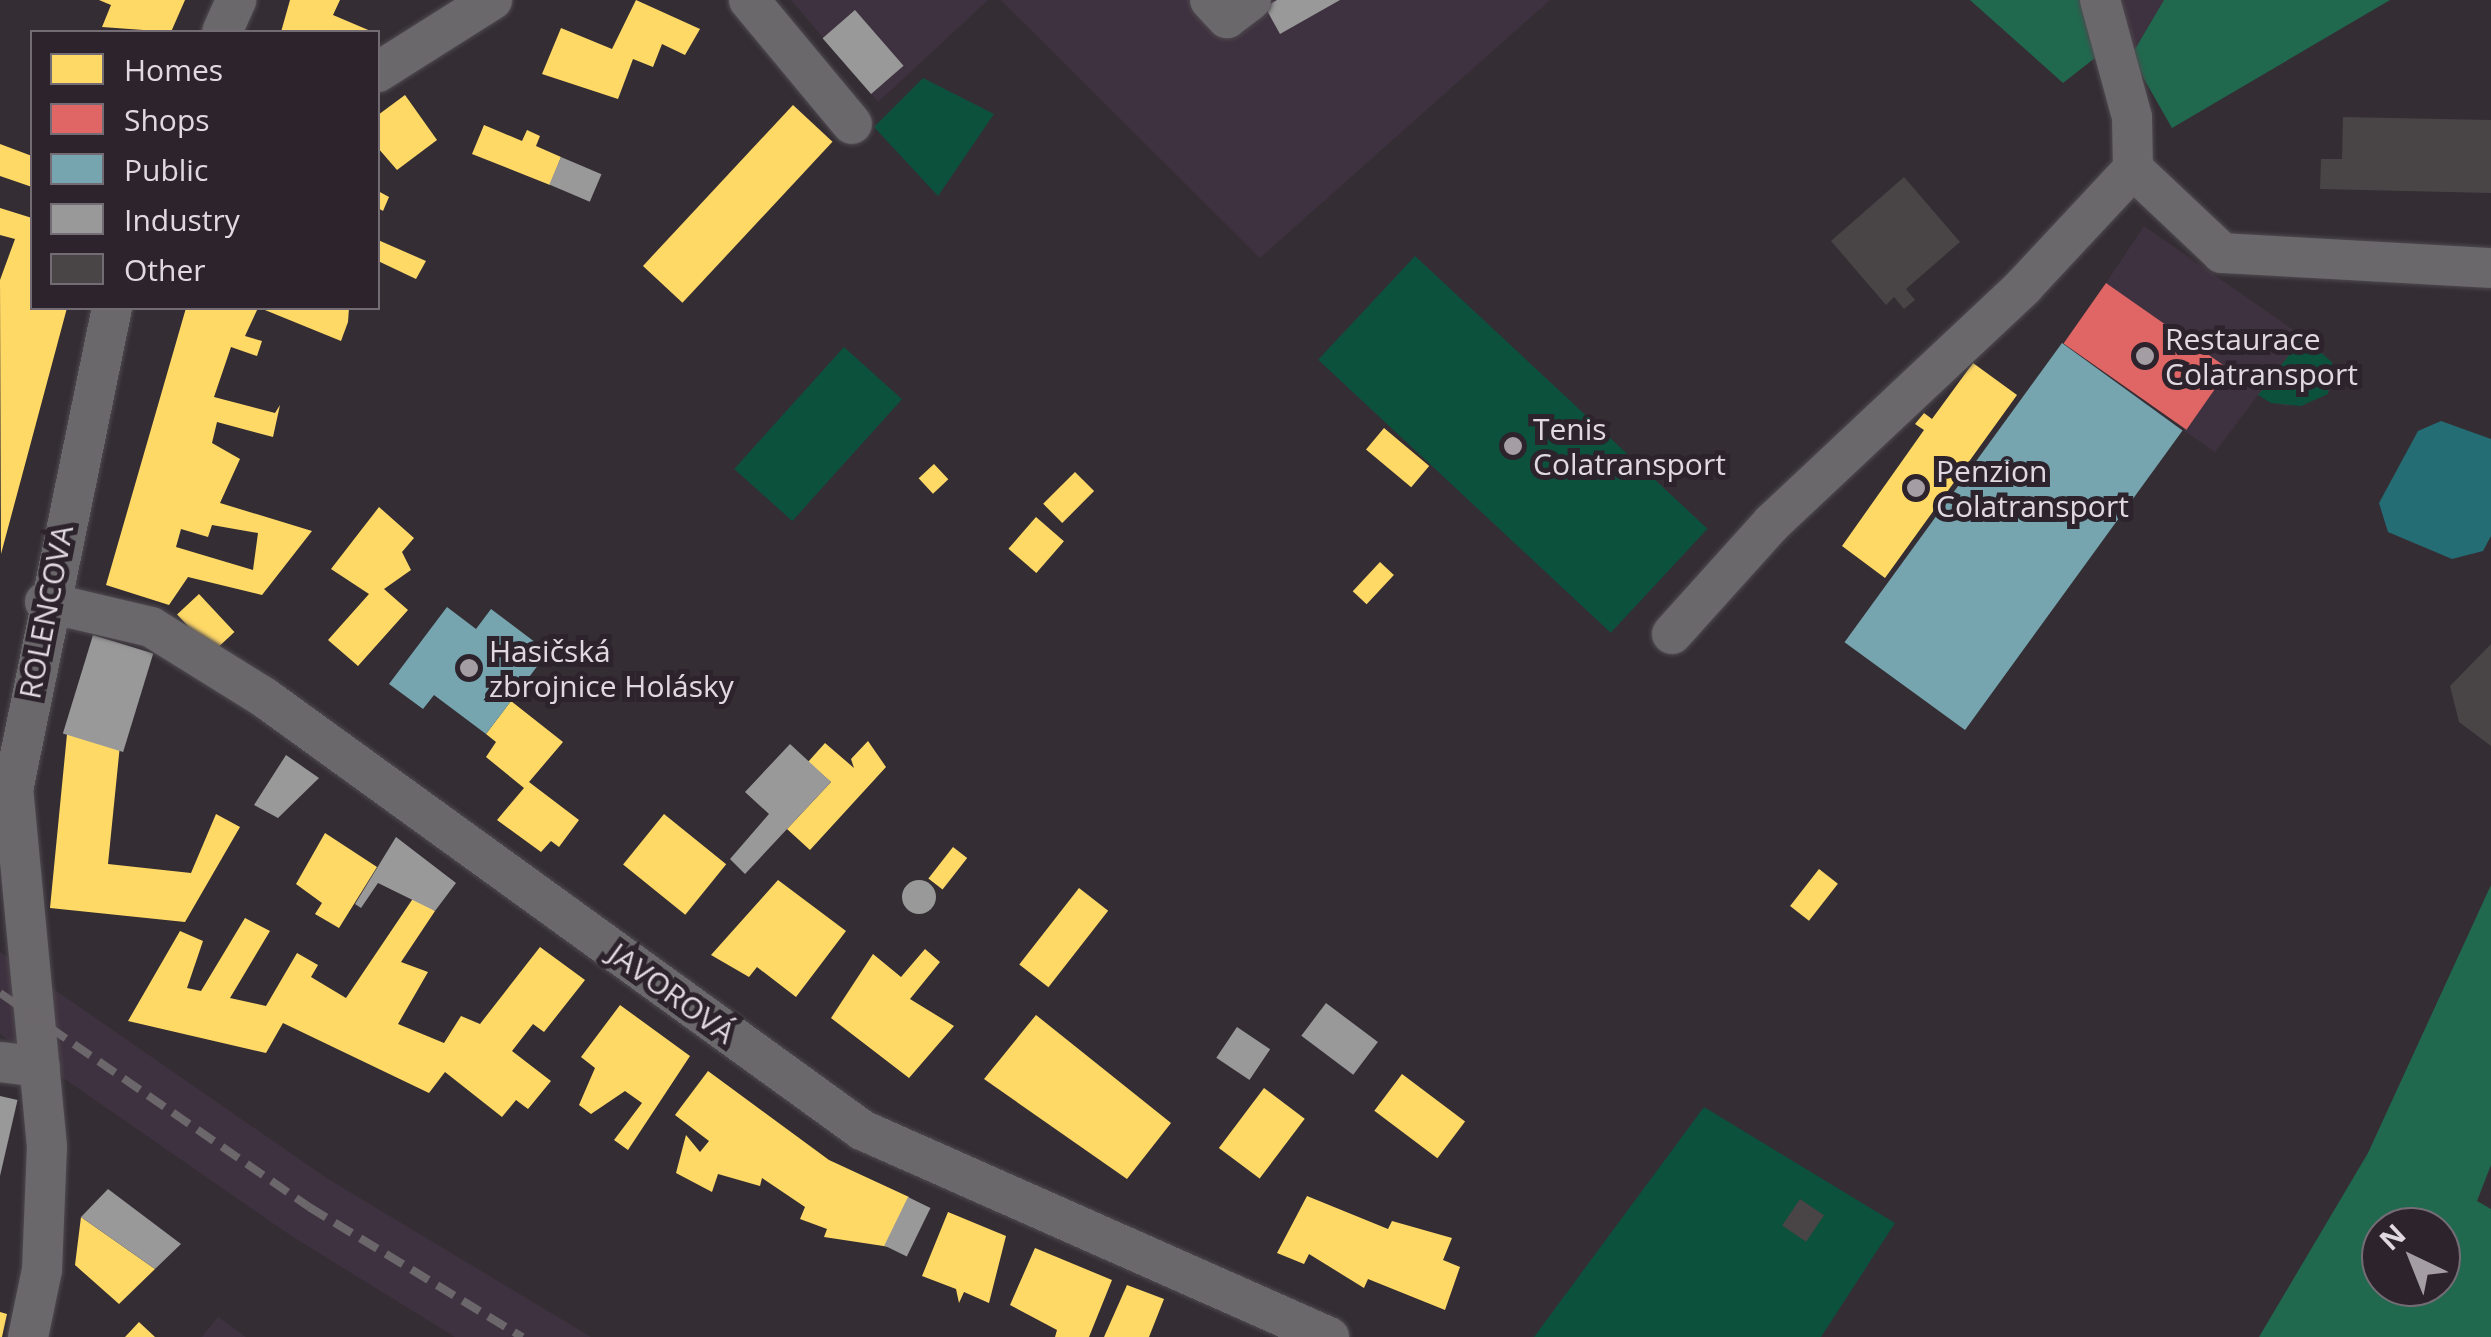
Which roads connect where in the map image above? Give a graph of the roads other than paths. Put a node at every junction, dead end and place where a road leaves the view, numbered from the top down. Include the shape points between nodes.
1 (236, 0) edge
2 (492, 0) edge
3 (749, 0) edge
4 (1210, 0) edge
5 (1251, 0) edge
6 (2100, 0) edge
7 (223, 30) edge
8 (380, 71) edge
9 (852, 124) dead end
10 (2147, 180) junction
11 (2491, 268) edge
12 (112, 310) edge
13 (45, 602) junction
14 (1672, 634) dead end
15 (0, 1062) edge
16 (40, 1067) junction
17 (28, 1337) edge
18 (1330, 1337) edge

1 - 7 street
2 - 8 street
3 - 9 street
4 - 5 street via 1227,18
6 - 10 street
10 - 11 street via 2222,253
10 - 14 street via 1772,523
12 - 13 street, ROLENCOVA
13 - 16 street, ROLENCOVA via 13,790
13 - 18 street, JAVOROVÁ via 151,627 265,698 862,1130
15 - 16 street
16 - 17 street, ROLENCOVA via 45,1227

